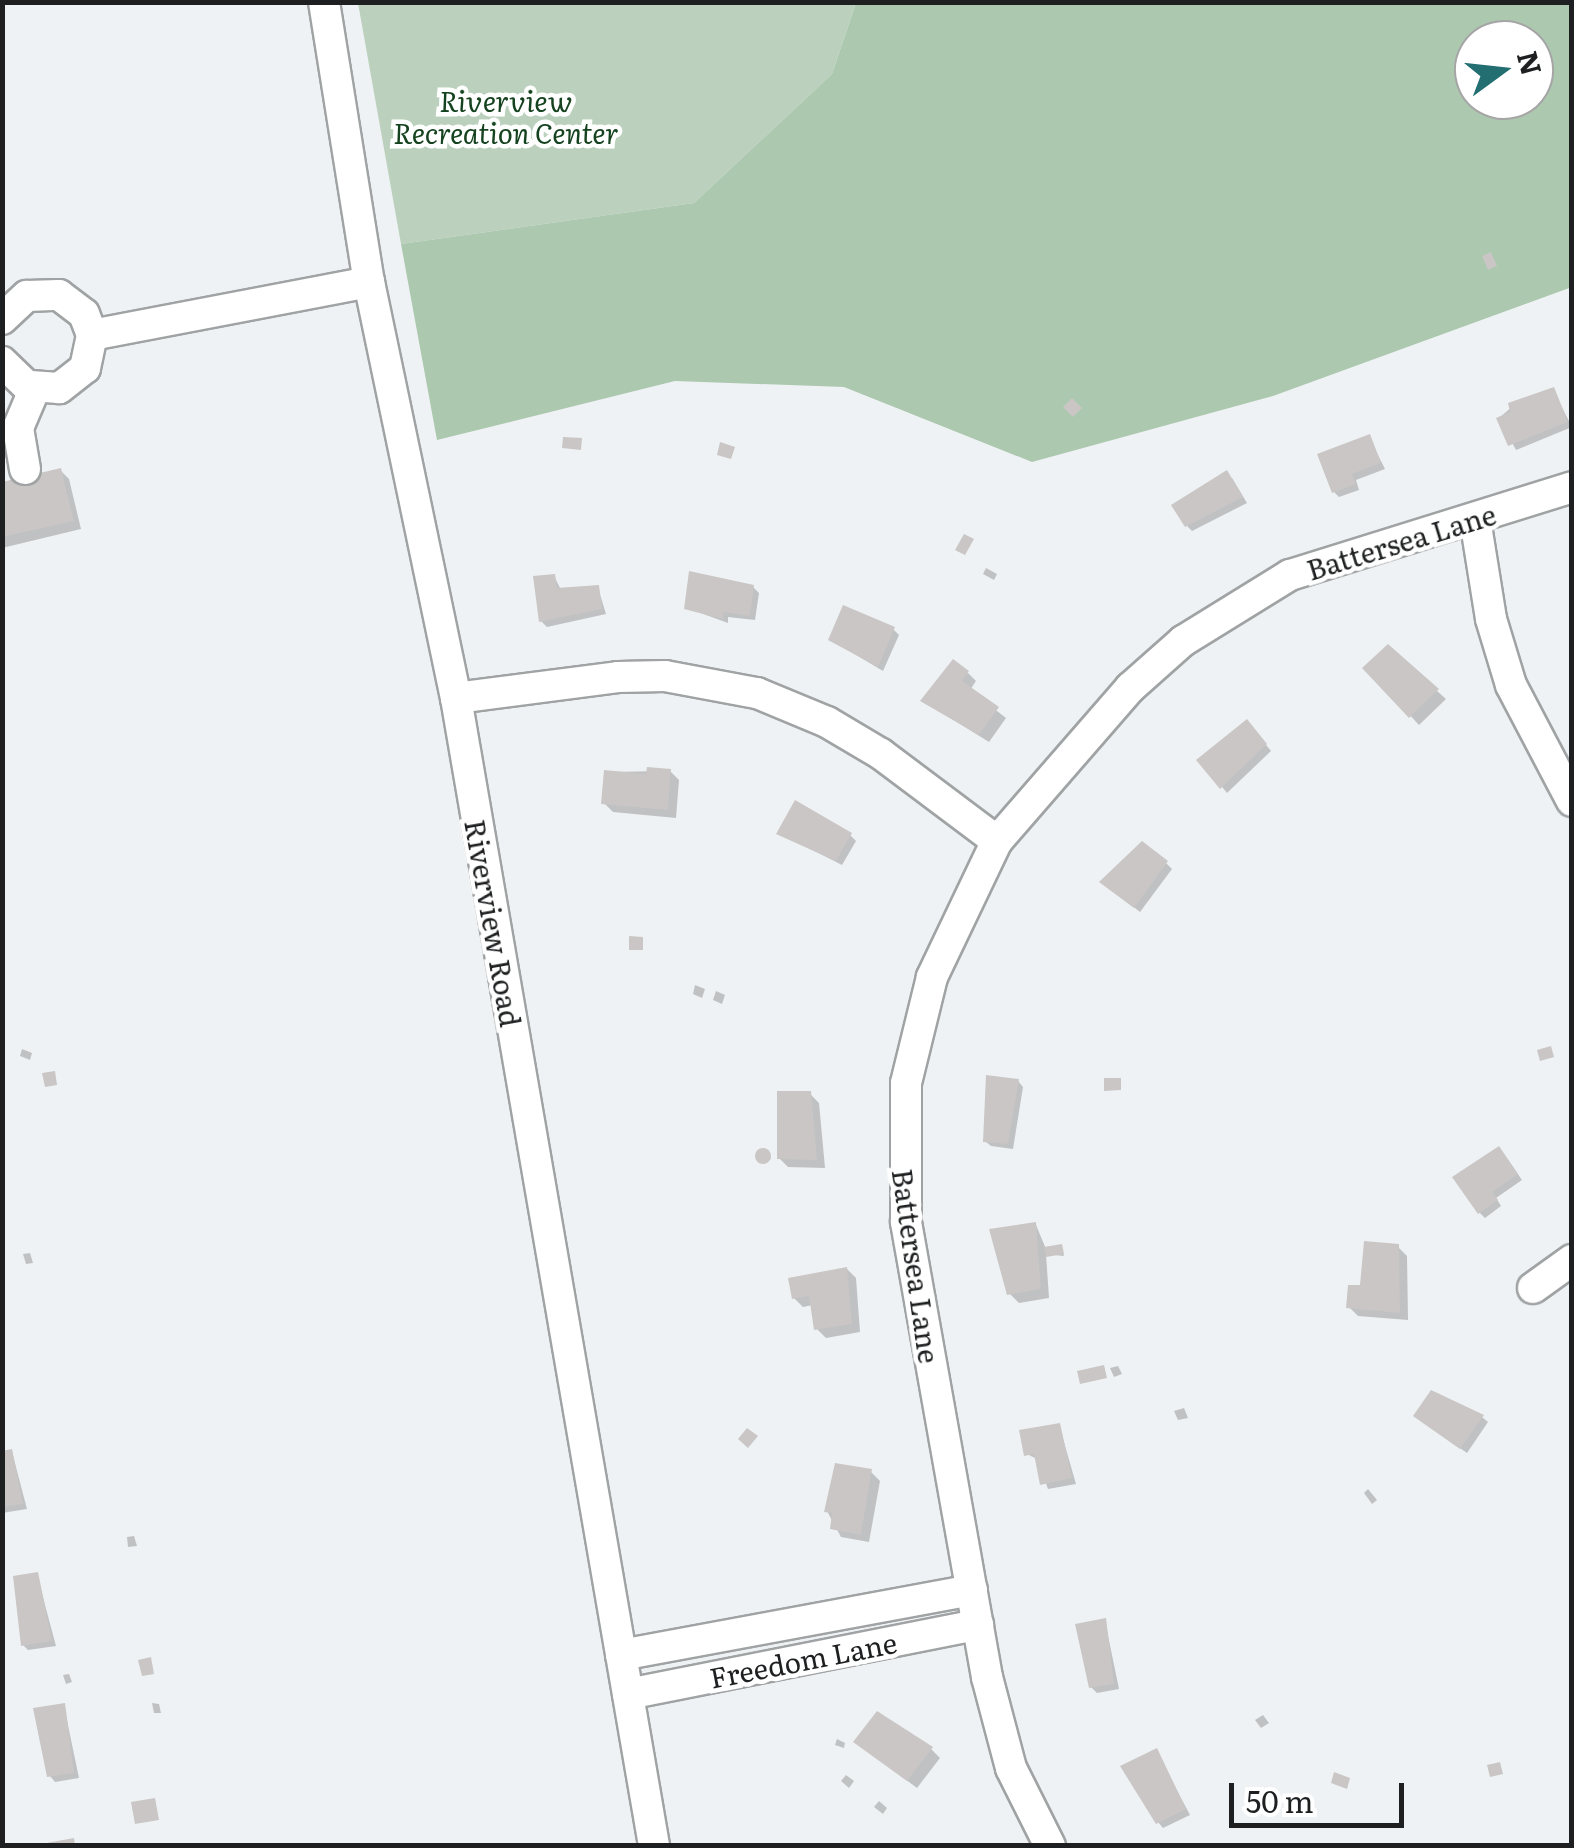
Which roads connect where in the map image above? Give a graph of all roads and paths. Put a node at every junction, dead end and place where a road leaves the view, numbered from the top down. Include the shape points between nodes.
1 (324, 2) edge
2 (369, 282) junction
3 (2, 319) edge
4 (92, 335) junction
5 (2, 362) edge
6 (35, 388) junction
7 (25, 468) dead end
8 (1572, 487) edge
9 (1475, 519) junction
10 (456, 698) junction
11 (1572, 801) edge
12 (998, 841) junction
13 (1572, 1260) edge
14 (1532, 1288) dead end
15 (972, 1590) junction
16 (978, 1625) junction
17 (621, 1655) junction
18 (628, 1694) junction
19 (654, 1846) edge
20 (1050, 1846) edge

1 - 2 street, Riverview Road
2 - 4 street
2 - 10 street, Riverview Road
3 - 4 street via 27,296 58,295 84,314
4 - 6 street via 77,378 59,388
5 - 6 street via 10,375
6 - 7 street via 18,428
8 - 9 street, Battersea Lane
9 - 11 street via 1510,685
9 - 12 street, Battersea Lane via 1347,554 1221,614 1130,688
10 - 12 street via 666,676 757,693 810,713 881,754
10 - 17 street, Riverview Road
12 - 15 street, Battersea Lane via 924,1000 906,1083 902,1148 918,1297
13 - 14 street
15 - 16 street, Battersea Lane
15 - 17 street, Freedom Lane
16 - 18 street, Freedom Lane
16 - 20 street, Battersea Lane via 1011,1768
17 - 18 street, Riverview Road
18 - 19 street, Riverview Road

